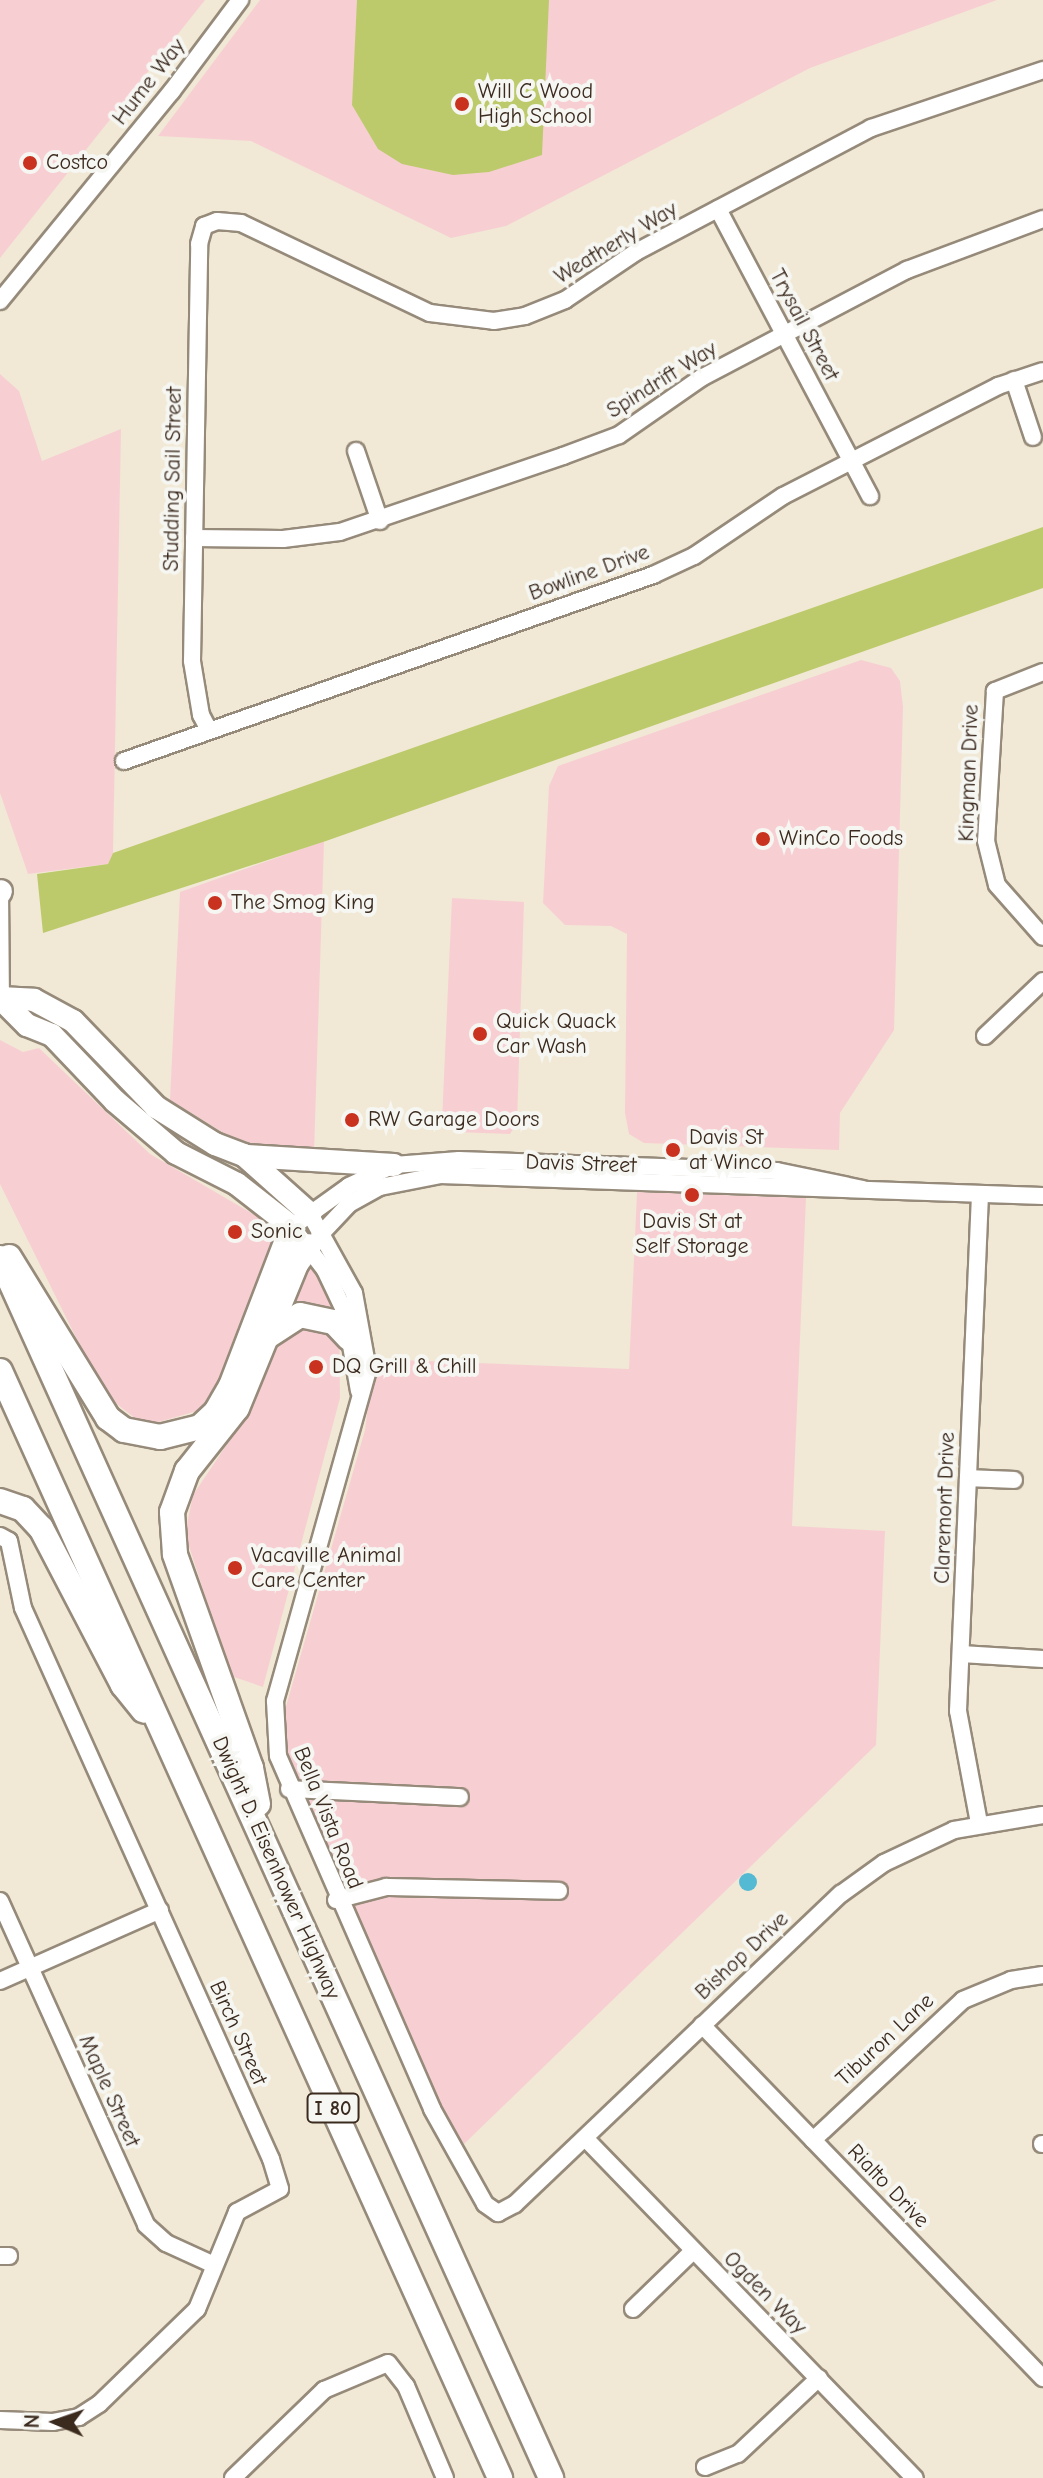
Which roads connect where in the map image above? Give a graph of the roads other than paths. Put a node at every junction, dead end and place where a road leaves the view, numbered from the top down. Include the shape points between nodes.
1 (240, 0) edge
2 (1043, 70) edge
3 (718, 209) junction
4 (1043, 219) edge
5 (204, 226) joint
6 (0, 301) edge
7 (783, 335) junction
8 (1043, 371) edge
9 (1014, 380) junction
10 (1033, 437) dead end
11 (356, 451) dead end
12 (851, 461) junction
13 (870, 496) dead end
14 (380, 521) junction
15 (194, 538) junction
16 (1043, 672) edge
17 (209, 730) junction
18 (124, 761) dead end
19 (0, 891) edge
20 (1043, 937) edge
21 (1043, 981) edge
22 (0, 998) edge
23 (985, 1036) dead end
24 (244, 1155) junction
25 (394, 1165) junction
26 (863, 1189) junction
27 (980, 1194) junction
28 (1043, 1196) edge
29 (309, 1229) junction
30 (0, 1245) edge
31 (0, 1258) edge
32 (268, 1336) junction
33 (349, 1338) junction
34 (0, 1371) edge
35 (359, 1391) junction
36 (968, 1478) junction
37 (1014, 1480) dead end
38 (0, 1501) edge
39 (0, 1536) edge
40 (961, 1654) junction
41 (1043, 1659) edge
42 (166, 1739) junction
43 (289, 1789) junction
44 (460, 1797) dead end
45 (1043, 1815) edge
46 (979, 1823) junction
47 (267, 1849) junction
48 (559, 1891) dead end
49 (336, 1900) junction
50 (0, 1901) edge
51 (160, 1910) junction
52 (31, 1967) junction
53 (1043, 1975) edge
54 (0, 1981) edge
55 (702, 2025) junction
56 (585, 2138) junction
57 (813, 2140) junction
58 (515, 2204) joint
59 (693, 2251) junction
60 (214, 2265) junction
61 (633, 2309) dead end
62 (819, 2378) junction
63 (1043, 2378) edge
64 (0, 2420) edge
65 (705, 2467) dead end
66 (233, 2478) edge
67 (445, 2478) edge
68 (500, 2478) edge
69 (551, 2478) edge
70 (915, 2478) edge

1 - 6 street, Hume Way
2 - 3 street, Weatherly Way via 871,128
3 - 5 street, Weatherly Way via 636,252 565,300 494,321 463,320 406,304 241,223
3 - 7 street, Trysail Street
4 - 7 street, Spindrift Way via 907,270
5 - 15 street, Studding Sail Street via 199,244
7 - 12 street, Trysail Street
7 - 14 street, Spindrift Way via 701,378 619,435
8 - 9 street, Bowline Drive
9 - 10 street
9 - 12 street, Bowline Drive
11 - 14 street
12 - 13 street, Trysail Street
12 - 17 street, Bowline Drive via 653,575
14 - 15 street, Spindrift Way via 313,537
15 - 17 street, Studding Sail Street via 193,679
16 - 20 street, Kingman Drive via 995,691 986,841 997,885
17 - 18 street, Bowline Drive
19 - 22 street
21 - 23 street
22 - 24 main road via 34,1000 73,1021 156,1107 215,1144
22 - 29 main road via 27,1025 52,1035 115,1101 176,1153
24 - 25 main road
24 - 29 main road
25 - 26 street, Davis Street via 459,1160 777,1171
25 - 29 street, Davis Street via 349,1186
26 - 27 street, Davis Street
26 - 29 street, Davis Street via 421,1177 380,1187
27 - 28 street, Davis Street
27 - 36 street, Claremont Drive
29 - 30 highway via 216,1412 200,1427 160,1437 124,1430 108,1418 31,1285
29 - 32 highway
29 - 33 street, Bella Vista Road
29 - 35 street, Bella Vista Road via 362,1316 368,1370
31 - 47 highway, Dwight D. Eisenhower Highway / I 80
32 - 33 highway via 300,1315 334,1322
32 - 47 highway via 237,1408 187,1471 172,1512 172,1531 251,1768
33 - 35 street, Bella Vista Road
34 - 42 highway, I 80
35 - 43 street, Bella Vista Road via 275,1701 273,1729
36 - 37 street
36 - 40 street, Claremont Drive
38 - 42 highway via 23,1509 41,1528 123,1685
39 - 51 street, Birch Street via 9,1541 23,1608
40 - 41 street
40 - 46 street, Claremont Drive via 960,1731
42 - 68 highway, I 80
43 - 44 street
43 - 49 street, Bella Vista Road
45 - 46 street, Bishop Drive
46 - 55 street, Bishop Drive via 920,1844 841,1894
47 - 69 highway, Dwight D. Eisenhower Highway / I 80
48 - 49 street via 386,1887
49 - 58 street, Bella Vista Road via 475,2191 498,2213
50 - 52 street, Maple Street
51 - 52 street
51 - 60 street, Birch Street via 280,2189 237,2212
52 - 54 street
52 - 60 street, Maple Street via 146,2225 166,2243
53 - 57 street, Tiburon Lane via 1011,1980 963,2000
55 - 56 street, Bishop Drive
55 - 57 street, Rialto Drive
56 - 58 street, Bishop Drive
56 - 59 street, Ogden Way
57 - 63 street, Rialto Drive
59 - 61 street
59 - 62 street, Ogden Way
60 - 64 street, Birch Street via 197,2309 99,2404 79,2417 53,2422
62 - 65 street via 738,2454
62 - 70 street, Ogden Way
66 - 67 street via 324,2390 380,2363 395,2367

